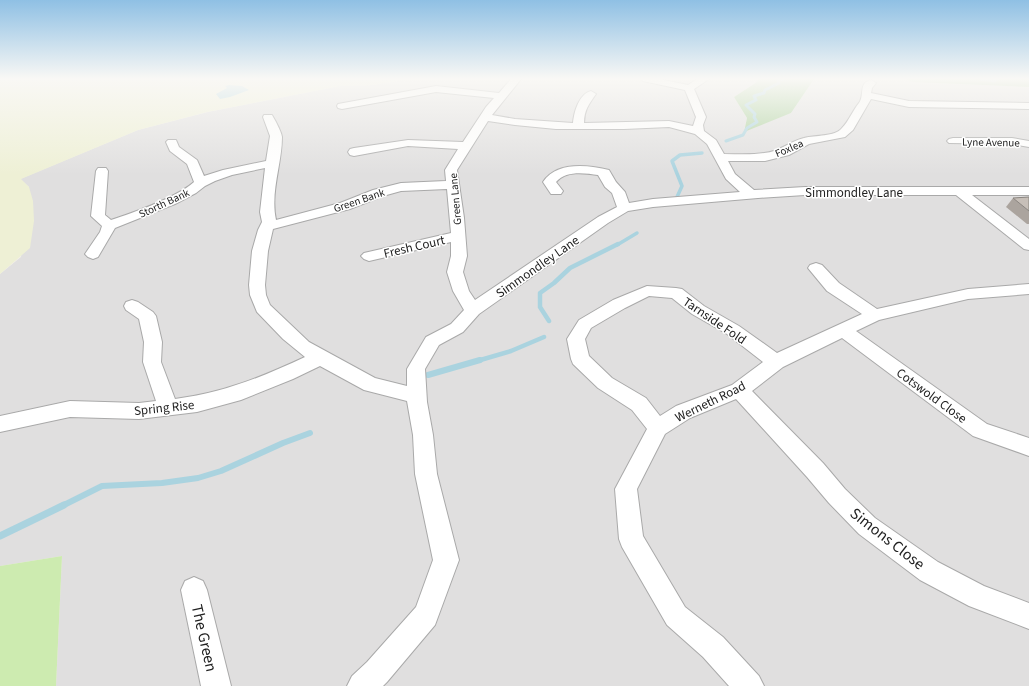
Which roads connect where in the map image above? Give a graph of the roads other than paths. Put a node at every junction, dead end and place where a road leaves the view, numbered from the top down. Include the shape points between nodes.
1 (489, 111) edge
2 (580, 111) edge
3 (699, 111) edge
4 (858, 111) edge
5 (268, 117) dead end
6 (486, 117) junction
7 (578, 125) junction
8 (699, 132) junction
9 (953, 141) dead end
10 (172, 142) dead end
11 (1029, 144) edge
12 (466, 146) junction
13 (354, 152) dead end
14 (722, 158) junction
15 (273, 164) junction
16 (102, 170) dead end
17 (618, 171) dead end
18 (605, 173) junction
19 (200, 182) junction
20 (453, 185) junction
21 (556, 191) dead end
22 (958, 191) junction
23 (1029, 191) edge
24 (752, 195) junction
25 (624, 208) junction
26 (109, 225) junction
27 (267, 226) junction
28 (458, 236) junction
29 (1029, 246) edge
30 (93, 254) dead end
31 (369, 256) dead end
32 (816, 268) dead end
33 (1029, 289) edge
34 (132, 306) dead end
35 (473, 310) junction
36 (874, 315) junction
37 (842, 329) junction
38 (321, 357) junction
39 (776, 362) junction
40 (739, 390) junction
41 (417, 396) junction
42 (168, 408) junction
43 (0, 424) edge
44 (658, 428) junction
45 (1029, 447) edge
46 (194, 590) dead end
47 (1029, 616) edge
48 (216, 686) edge
49 (362, 686) edge
50 (749, 686) edge

1 - 6 street, Green Lane
2 - 7 street
3 - 8 street via 701,117
4 - 14 street, Foxlea via 847,130 841,134 806,141 771,156
5 - 15 street via 276,136
6 - 7 street via 556,126
6 - 12 street, Green Lane
7 - 8 street via 669,124
8 - 14 street via 712,142
9 - 11 street, Lyne Avenue via 1012,141
10 - 19 street via 174,149 195,164
12 - 13 street via 408,143
12 - 20 street, Green Lane via 451,170
14 - 24 street via 730,176
15 - 19 street, Storth Bank via 246,168
15 - 27 street
16 - 26 street via 98,216
17 - 18 street
18 - 21 street via 557,173 549,182
18 - 25 street via 610,184 618,192
19 - 26 street, Storth Bank via 193,190 177,198
20 - 27 street, Green Bank via 400,187 332,210
20 - 28 street, Green Lane
22 - 23 street, Simmondley Lane
22 - 24 street, Simmondley Lane via 805,191
22 - 29 street
24 - 25 street, Simmondley Lane via 653,203
25 - 35 street, Simmondley Lane
26 - 30 street
27 - 38 street via 260,251 257,285 263,308 288,335
28 - 31 street, Fresh Court
28 - 35 street, Green Lane via 459,256 455,272 461,291
32 - 36 street via 833,287 865,306
33 - 36 street, Werneth Road via 968,294
34 - 42 street via 147,316 153,342 152,362
35 - 41 street, Simmondley Lane via 463,323 432,342 416,369
36 - 37 street, Werneth Road
37 - 39 street, Werneth Road
37 - 45 street, Cotswold Close via 980,430
38 - 41 street via 370,385
38 - 42 street, Spring Rise via 234,395
39 - 40 street, Werneth Road
39 - 44 street, Tarnside Fold via 676,293 647,291 619,304 585,324 576,339 580,359 605,383 639,404
40 - 44 street, Werneth Road via 683,412
40 - 47 street, Simons Close via 867,526 929,571 978,597
41 - 49 street, Simmondley Lane via 426,474 446,560 426,616
42 - 43 street, Spring Rise via 139,411 70,409
44 - 50 street, Werneth Road via 626,489 631,539 676,616 713,647
46 - 48 street, The Green

